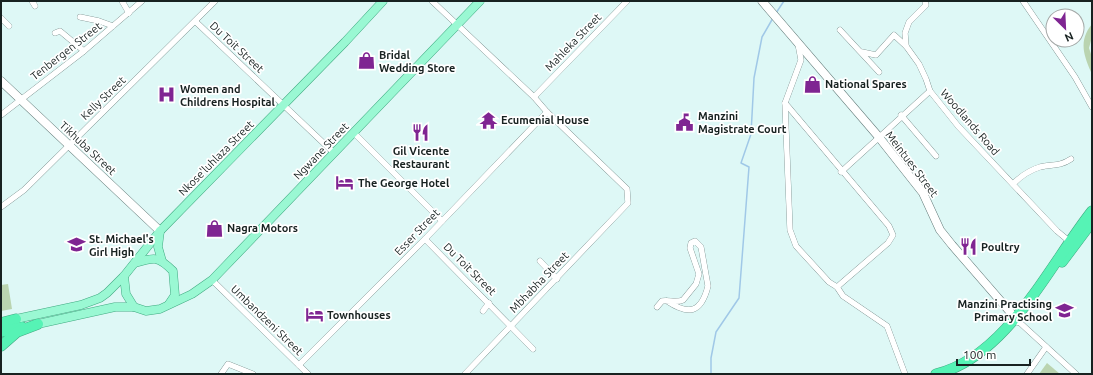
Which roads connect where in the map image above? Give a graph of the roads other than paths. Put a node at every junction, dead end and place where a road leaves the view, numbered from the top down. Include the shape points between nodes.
1 (122, 1) edge
2 (142, 1) edge
3 (215, 1) edge
4 (383, 1) edge
5 (432, 1) edge
6 (480, 1) edge
7 (627, 1) edge
8 (762, 1) edge
9 (925, 1) edge
10 (1023, 1) edge
11 (129, 13) junction
12 (80, 17) dead end
13 (1, 18) edge
14 (196, 22) junction
15 (457, 25) junction
16 (9, 26) dead end
17 (113, 26) junction
18 (840, 30) dead end
19 (55, 33) dead end
20 (798, 42) junction
21 (906, 46) junction
22 (84, 51) junction
23 (862, 52) junction
24 (880, 72) dead end
25 (1, 81) edge
26 (930, 91) junction
27 (534, 97) junction
28 (21, 99) junction
29 (784, 103) junction
30 (284, 104) junction
31 (1092, 107) edge
32 (547, 112) junction
33 (1, 115) edge
34 (901, 115) junction
35 (354, 133) junction
36 (878, 136) junction
37 (68, 146) junction
38 (334, 153) junction
39 (936, 156) dead end
40 (1071, 158) dead end
41 (841, 172) junction
42 (1013, 184) junction
43 (1, 207) edge
44 (1092, 211) edge
45 (442, 220) junction
46 (1092, 222) edge
47 (160, 231) junction
48 (425, 239) junction
49 (1069, 241) junction
50 (162, 261) junction
51 (540, 261) dead end
52 (134, 263) junction
53 (124, 276) junction
54 (557, 279) junction
55 (212, 280) junction
56 (837, 287) junction
57 (668, 301) junction
58 (489, 303) junction
59 (170, 304) junction
60 (134, 307) junction
61 (657, 307) dead end
62 (483, 310) dead end
63 (16, 319) joint
64 (1016, 320) junction
65 (1, 323) edge
66 (38, 324) junction
67 (511, 325) junction
68 (1, 332) edge
69 (1, 346) edge
70 (1046, 347) junction
71 (533, 349) dead end
72 (299, 365) junction
73 (221, 374) edge
74 (253, 374) edge
75 (308, 374) edge
76 (464, 374) edge
77 (905, 374) edge
78 (936, 374) edge
79 (950, 374) edge
80 (1028, 374) edge
81 (1076, 374) edge

1 - 11 street
2 - 11 street, Tenbergen Street
3 - 14 street, Kelly Street
4 - 30 main road, Nkose'luhlaza Street
5 - 15 street
6 - 15 main road, Ngwane Street
7 - 27 street, Mahleka Street
8 - 20 street, Meintues Street
9 - 21 street via 926,5 921,12 908,22 904,33
10 - 31 street via 1075,76
11 - 17 street, Tenbergen Street
12 - 17 street
13 - 16 street
14 - 30 street, Du Toit Street
14 - 37 street, Kelly Street
15 - 27 street
15 - 35 main road, Ngwane Street
17 - 22 street, Tenbergen Street
18 - 23 street
19 - 22 street via 60,31
20 - 29 street via 801,60
20 - 36 street, Meintues Street
21 - 23 street via 894,35 876,54
21 - 26 street, Woodlands Road via 919,64
22 - 28 street, Tenbergen Street
23 - 24 street
25 - 28 street, Tikhuba Street
26 - 34 street
26 - 42 street, Woodlands Road via 958,126
27 - 32 street
28 - 33 street, Tenbergen Street
28 - 37 street, Tikhuba Street
29 - 41 street
29 - 56 street via 791,234 801,252
30 - 38 street, Du Toit Street
30 - 47 main road, Nkose'luhlaza Street
32 - 45 street, Esser Street
32 - 54 street, Mbhabha Street via 627,189 628,204
34 - 36 street
34 - 39 street
35 - 38 main road, Ngwane Street
35 - 45 street
36 - 41 street
36 - 64 street, Meintues Street via 923,193 940,230
37 - 43 street, Kelly Street via 24,190
37 - 47 street, Tikhuba Street
38 - 55 main road, Ngwane Street
40 - 42 street via 1058,166 1039,167
41 - 56 street via 889,226 892,235 888,243
42 - 49 street, Woodlands Road
44 - 49 highway
45 - 48 street, Esser Street
46 - 64 highway
47 - 50 main road via 158,246
47 - 52 main road, Nkose'luhlaza Street
48 - 58 street, Du Toit Street
48 - 72 street, Esser Street
49 - 64 highway
50 - 52 main road via 151,259
50 - 59 main road via 173,271 175,280 175,295
51 - 54 street
52 - 53 main road
53 - 60 main road via 126,294
53 - 63 main road via 107,293 92,302
54 - 67 street, Mbhabha Street
55 - 59 main road, Ngwane Street via 192,294
55 - 72 street, Umbandzeni Street
56 - 77 street via 843,296 887,326
57 - 57 street via 686,298 698,281 699,274 690,248 694,241 701,247 708,286 706,292 694,309 687,311 677,308
57 - 61 street via 662,301
58 - 62 street
58 - 67 street, Du Toit Street
59 - 60 main road via 152,311
60 - 66 main road via 115,307
63 - 65 highway
64 - 70 street, Meintues Street
64 - 78 highway via 982,352 964,363
64 - 79 highway via 1001,340 985,355
66 - 68 highway
66 - 69 highway via 17,332
67 - 71 street, Du Toit Street
67 - 76 street, Mbhabha Street
70 - 80 street
70 - 81 street, Meintues Street
72 - 75 street, Umbandzeni Street
73 - 74 street via 228,364

